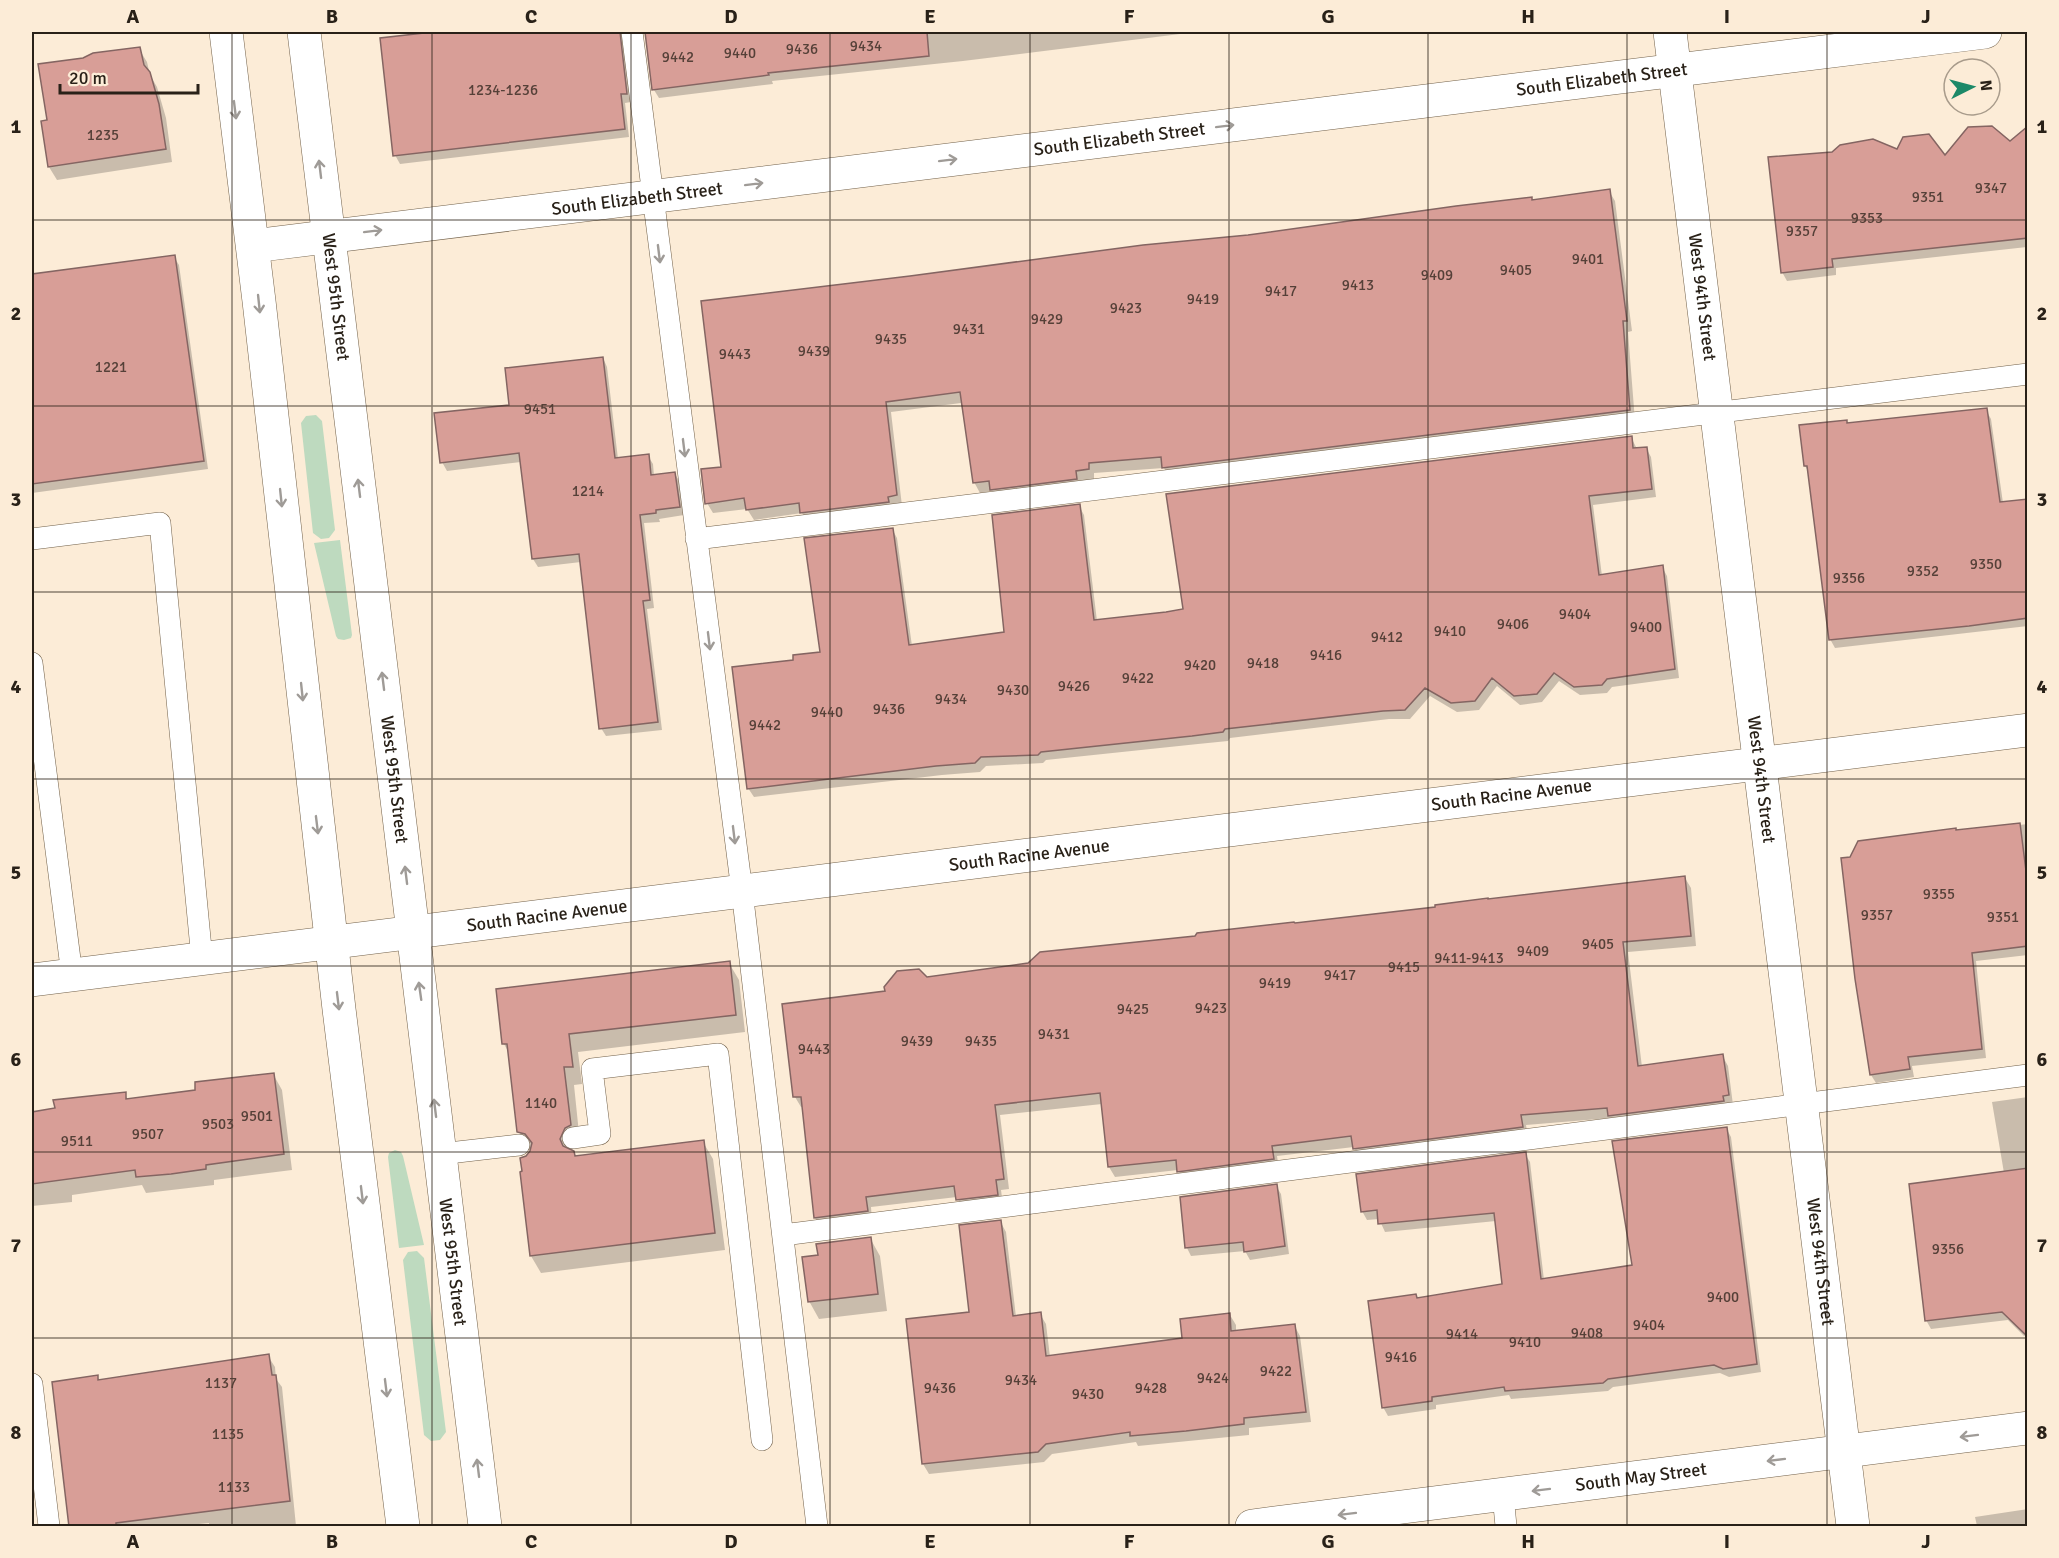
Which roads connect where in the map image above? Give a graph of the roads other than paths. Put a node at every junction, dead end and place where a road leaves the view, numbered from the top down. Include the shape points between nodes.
1 (226, 32) edge
2 (304, 32) edge
3 (632, 32) edge
4 (1670, 32) edge
5 (1985, 32) edge
6 (1674, 70) junction
7 (652, 196) junction
8 (328, 236) junction
9 (252, 246) junction
10 (2028, 374) edge
11 (1717, 412) junction
12 (696, 539) junction
13 (32, 540) edge
14 (32, 663) edge
15 (2028, 730) edge
16 (1760, 764) junction
17 (742, 891) junction
18 (414, 933) junction
19 (331, 943) junction
20 (202, 959) junction
21 (72, 975) junction
22 (32, 981) edge
23 (2028, 1075) edge
24 (1802, 1102) junction
25 (573, 1138) dead end
26 (519, 1145) dead end
27 (440, 1154) junction
28 (783, 1235) junction
29 (32, 1384) edge
30 (2028, 1428) edge
31 (762, 1440) dead end
32 (1844, 1452) junction
33 (1505, 1511) edge
34 (49, 1527) edge
35 (403, 1527) edge
36 (485, 1527) edge
37 (817, 1527) edge
38 (1252, 1527) edge
39 (1853, 1527) edge

1 -> 9 street
8 -> 2 street, West 95th Street
3 - 7 lane
4 - 6 street, West 94th Street
5 - 6 street, South Elizabeth Street
7 -> 6 street, South Elizabeth Street
6 - 11 street, West 94th Street
8 -> 7 street, South Elizabeth Street
7 -> 12 lane
8 - 9 street, South Elizabeth Street
18 -> 8 street, West 95th Street
9 -> 19 street
10 - 11 lane
11 - 12 lane
11 - 16 street, West 94th Street
12 -> 17 lane
13 - 20 lane via 160,523
14 - 21 lane
15 - 16 street, South Racine Avenue
16 - 17 street, South Racine Avenue
16 - 24 street, West 94th Street
17 - 18 street, South Racine Avenue
17 - 28 lane
18 - 19 street, South Racine Avenue
27 -> 18 street, West 95th Street
19 - 20 street, South Racine Avenue
19 -> 35 street
20 - 21 street, South Racine Avenue
21 - 22 street, South Racine Avenue
23 - 24 lane
24 - 28 lane
24 - 32 street, West 94th Street
25 - 31 lane via 600,1134 592,1069 718,1054
26 - 27 lane
36 -> 27 street, West 95th Street
28 - 37 lane
29 - 34 lane
30 -> 32 street, South May Street
32 -> 33 street, South May Street
32 - 39 street, West 94th Street
33 -> 38 street, South May Street

